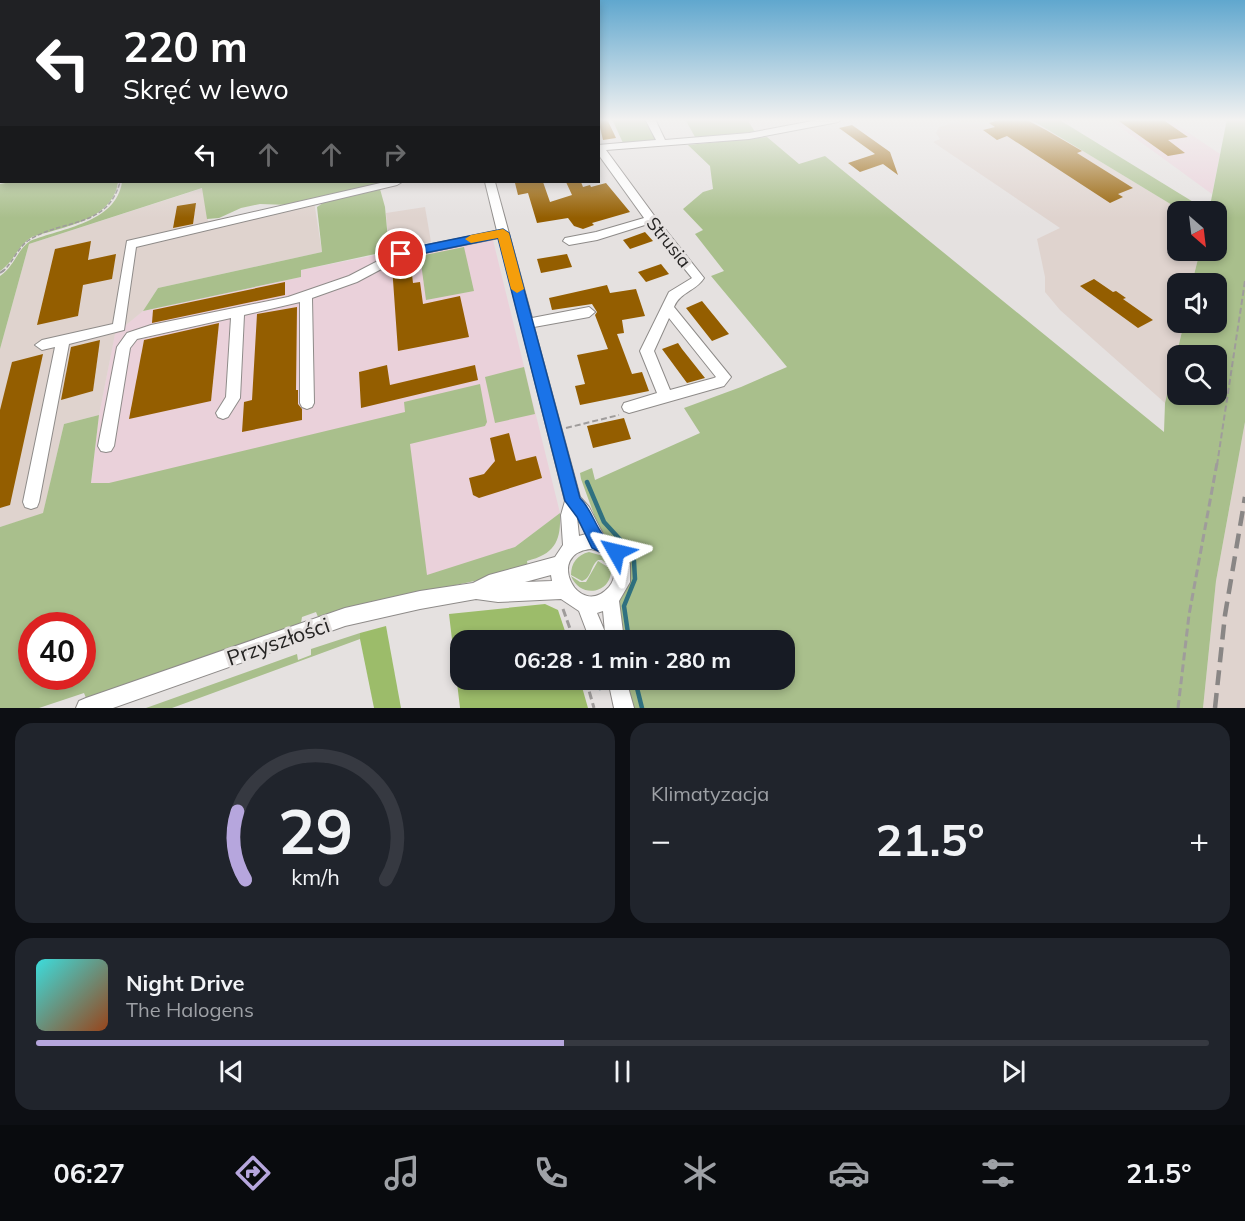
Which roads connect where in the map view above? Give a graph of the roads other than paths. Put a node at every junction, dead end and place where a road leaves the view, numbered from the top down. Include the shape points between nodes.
1 (602, 152) edge
2 (394, 183) edge
3 (490, 183) edge
4 (651, 219) junction
5 (503, 233) junction
6 (569, 241) dead end
7 (306, 295) junction
8 (669, 308) junction
9 (238, 312) junction
10 (589, 312) dead end
11 (526, 324) junction
12 (63, 340) junction
13 (42, 345) dead end
14 (666, 398) junction
15 (307, 403) dead end
16 (627, 411) road end
17 (224, 413) dead end
18 (106, 446) dead end
19 (573, 501) junction
20 (31, 502) dead end
21 (598, 542) junction
22 (572, 548) junction
23 (560, 564) junction
24 (475, 591) junction
25 (562, 597) junction
26 (610, 597) junction
27 (585, 604) junction
28 (595, 630) edge
29 (614, 630) edge
30 (620, 690) edge
31 (86, 708) edge
32 (624, 708) edge

1 - 4 street, Strusia
2 - 12 street via 131,244 119,327
3 - 5 street
4 - 6 street
4 - 8 street, Strusia via 698,278 673,295
5 - 7 street via 401,254 353,279
5 - 11 street
7 - 9 street
7 - 15 street
8 - 14 street, Strusia via 647,351
8 - 14 street via 724,377
9 - 17 street via 233,398
9 - 18 street via 132,336 124,347
10 - 11 street
11 - 19 street
12 - 13 street
12 - 20 street
14 - 16 street
19 - 21 street
19 - 22 street via 569,515
21 - 22 street
21 - 26 street via 611,548 622,563 621,581
22 - 23 street
23 - 24 street, Przyszłości
23 - 25 street
24 - 25 street, Przyszłości via 537,588
24 - 31 street, Przyszłości via 345,617
25 - 27 street
26 - 27 street
26 - 29 street
27 - 28 street
30 - 32 street

